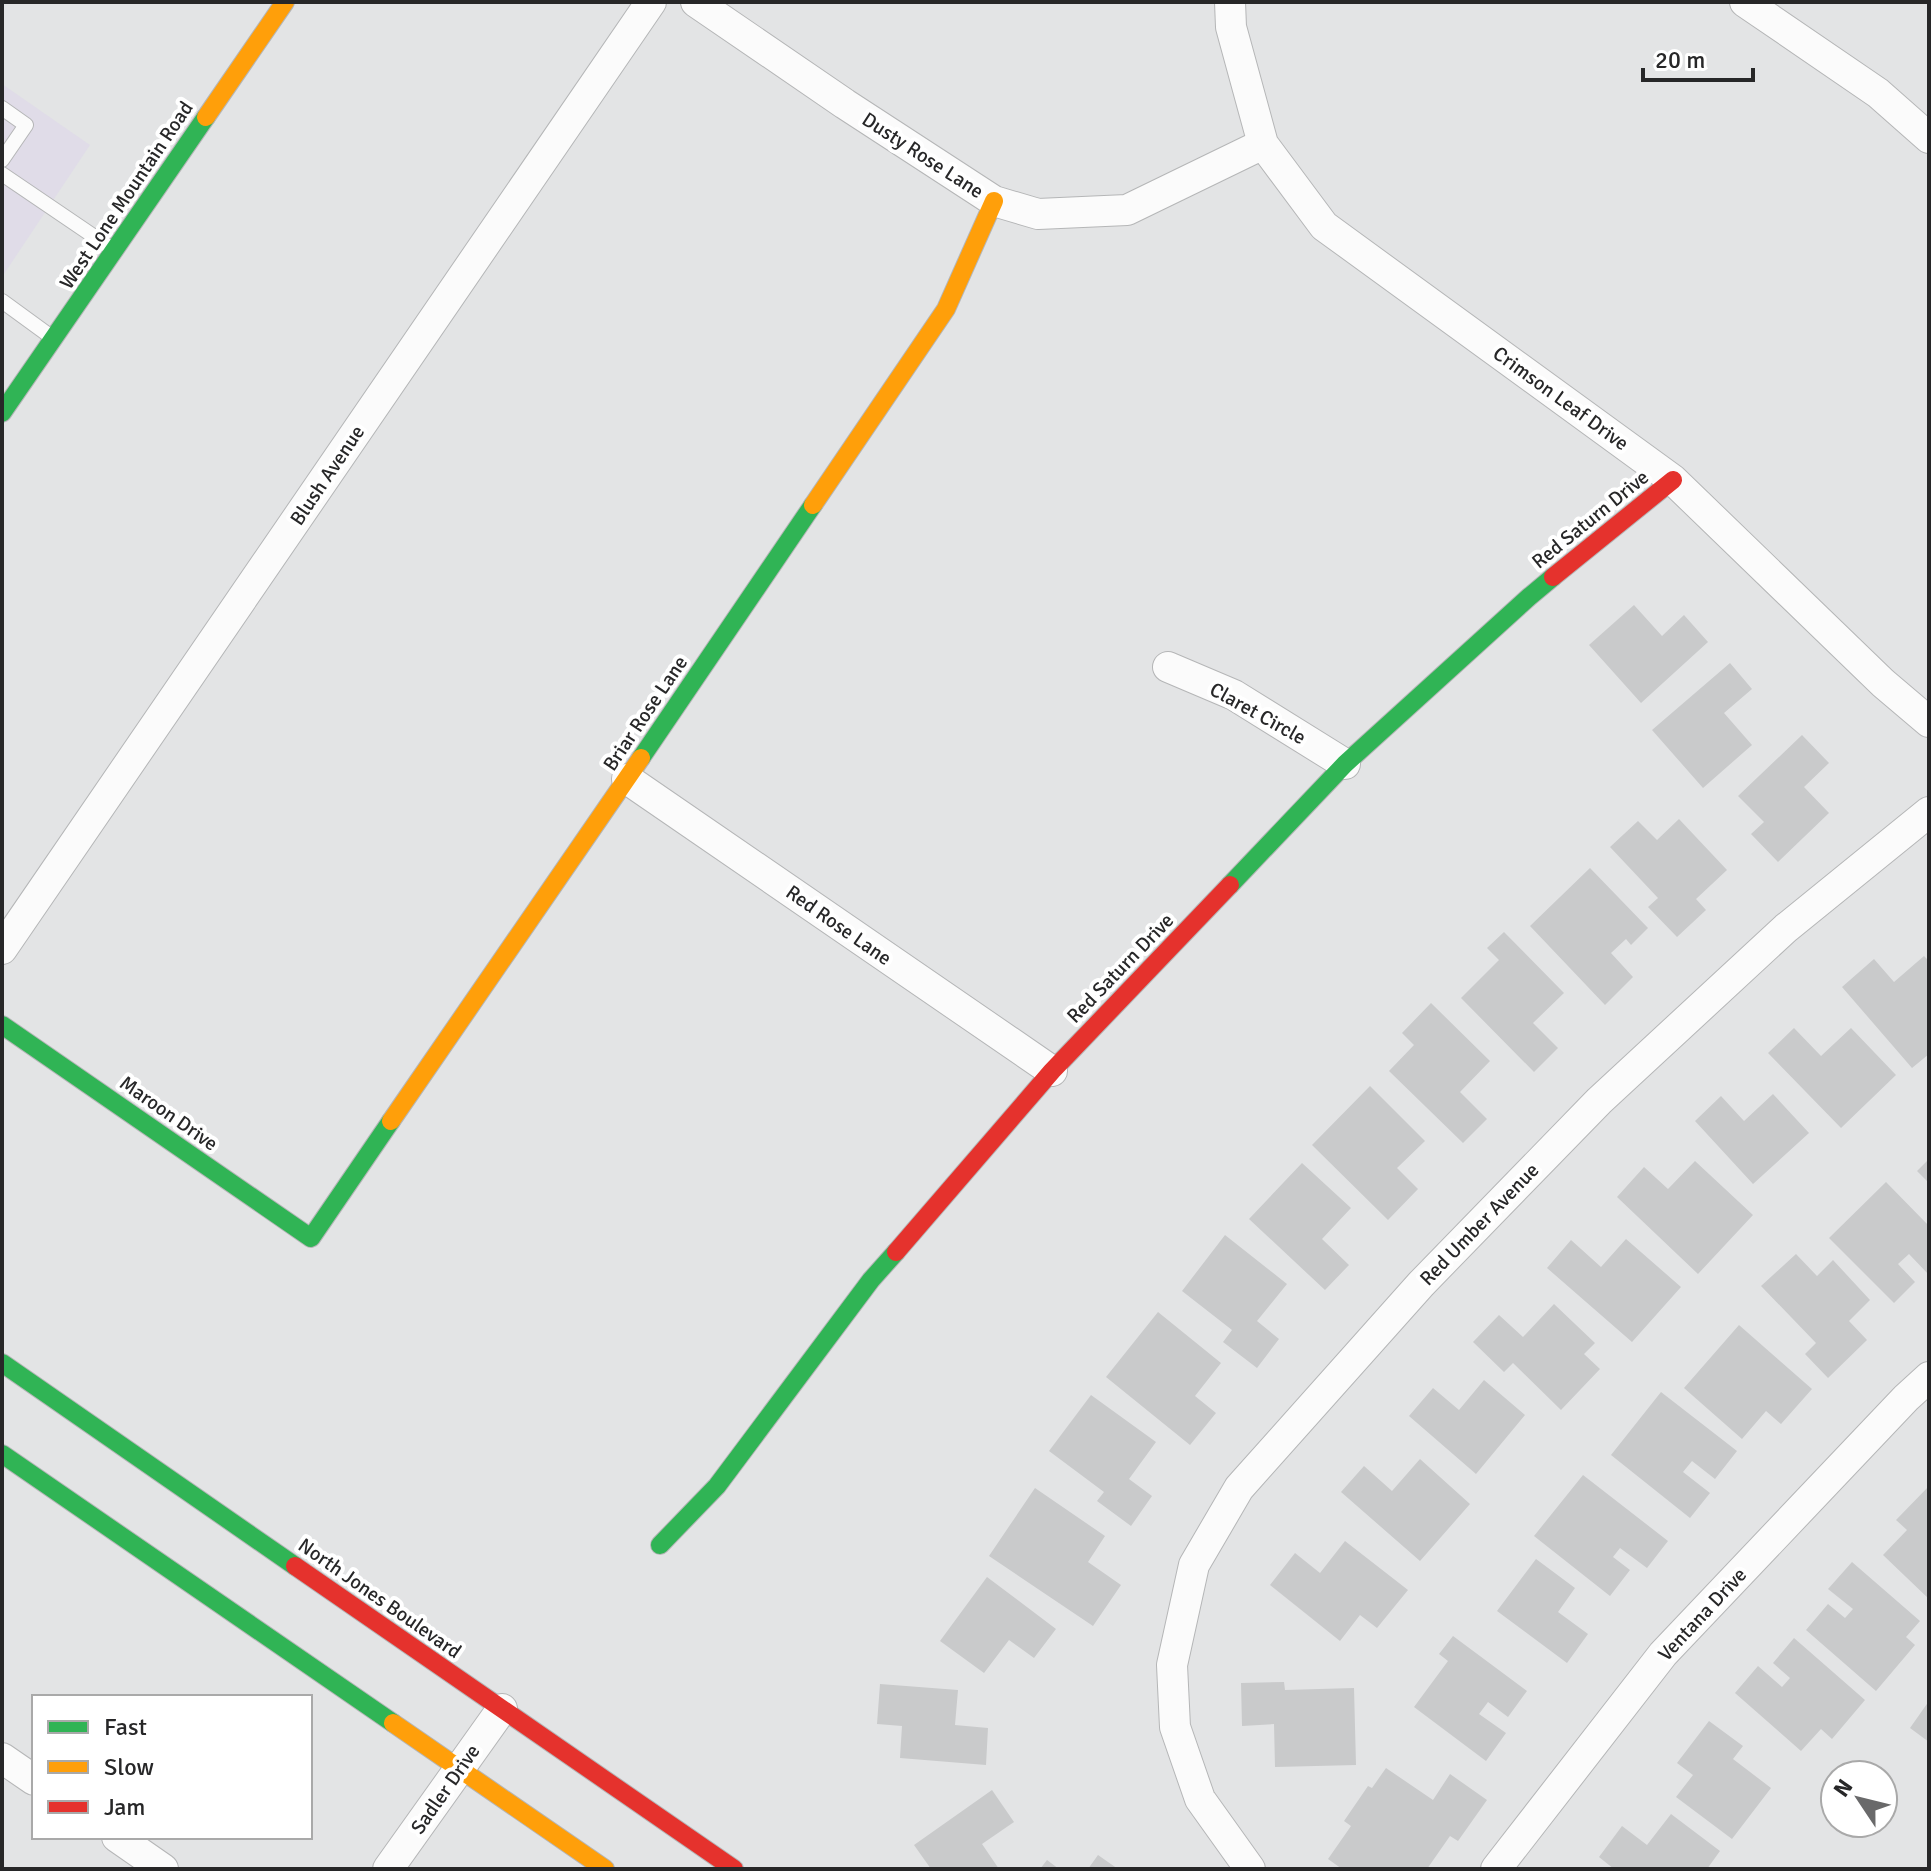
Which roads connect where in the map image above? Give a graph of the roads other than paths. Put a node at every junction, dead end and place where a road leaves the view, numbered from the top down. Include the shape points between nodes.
1 (285, 2) edge
2 (651, 2) edge
3 (696, 2) edge
4 (1230, 2) edge
5 (1745, 2) edge
6 (2, 108) edge
7 (1929, 138) edge
8 (1263, 144) junction
9 (2, 160) edge
10 (2, 174) edge
11 (994, 201) junction
12 (115, 250) junction
13 (2, 301) edge
14 (54, 339) junction
15 (2, 413) edge
16 (1673, 480) junction
17 (1168, 667) dead end
18 (1929, 722) edge
19 (1345, 764) junction
20 (627, 779) junction
21 (1929, 812) edge
22 (2, 949) edge
23 (2, 1025) edge
24 (1052, 1071) junction
25 (311, 1238) joint
26 (2, 1363) edge
27 (1929, 1377) edge
28 (2, 1454) edge
29 (660, 1545) dead end
30 (502, 1709) junction
31 (2, 1758) edge
32 (459, 1769) junction
33 (32, 1779) edge
34 (120, 1839) edge
35 (163, 1869) edge
36 (388, 1869) edge
37 (605, 1869) edge
38 (734, 1869) edge
39 (1250, 1869) edge
40 (1496, 1869) edge

1 - 12 street, West Lone Mountain Road
2 - 22 street, Blush Avenue
3 - 11 street, Dusty Rose Lane
4 - 8 street via 1231,27
5 - 7 street via 1878,93
6 - 9 lane via 26,125
8 - 11 street, Dusty Rose Lane via 1127,210 1038,214
8 - 16 street, Crimson Leaf Drive via 1324,226
10 - 12 lane
11 - 20 street, Briar Rose Lane via 946,309
12 - 14 street, West Lone Mountain Road
13 - 14 lane
14 - 15 street, West Lone Mountain Road
16 - 18 street, Crimson Leaf Drive
16 - 19 street, Red Saturn Drive via 1529,597
17 - 19 street, Claret Circle via 1234,695
19 - 24 street, Red Saturn Drive
20 - 24 street, Red Rose Lane
20 - 25 street, Briar Rose Lane
21 - 39 street, Red Umber Avenue via 1786,928 1599,1101 1421,1284 1239,1488 1194,1565 1172,1665 1175,1727 1200,1799
23 - 25 street, Maroon Drive
24 - 29 street, Red Saturn Drive via 871,1280 717,1486
26 - 30 street, North Jones Boulevard
27 - 40 street, Ventana Drive via 1663,1654
28 - 32 street
30 - 32 street, Sadler Drive
30 - 38 street, North Jones Boulevard
31 - 33 street
32 - 36 street, Sadler Drive
32 - 37 street
34 - 35 street

